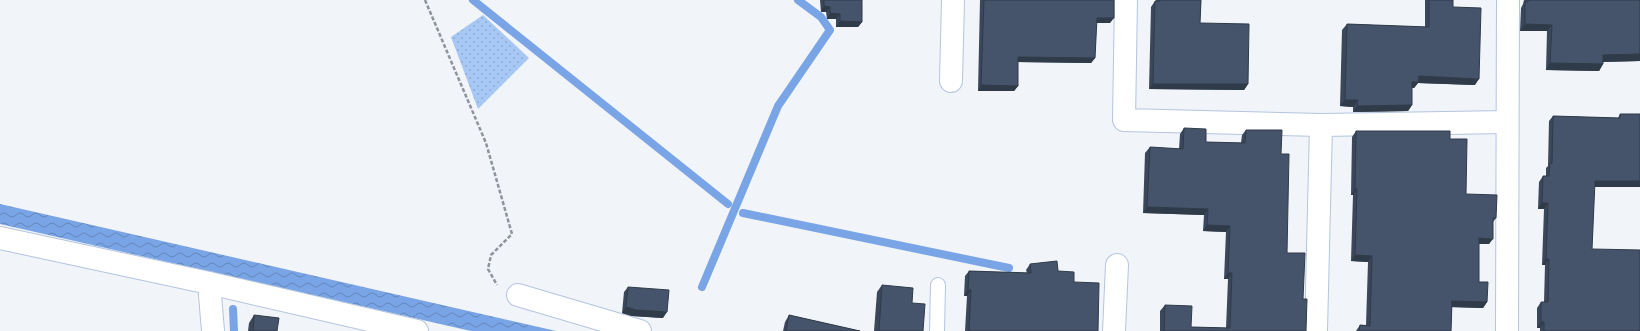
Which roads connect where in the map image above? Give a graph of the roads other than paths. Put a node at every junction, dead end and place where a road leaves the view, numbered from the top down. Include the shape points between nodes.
1 (953, 0) edge
2 (1126, 0) edge
3 (1508, 0) edge
4 (951, 81) dead end
5 (1507, 122) junction
6 (1321, 125) junction
7 (0, 238) edge
8 (1117, 265) dead end
9 (209, 283) junction
10 (938, 285) dead end
11 (518, 295) road end
12 (212, 331) edge
13 (417, 331) edge
14 (640, 331) edge
15 (937, 331) edge
16 (1114, 331) edge
17 (1316, 331) edge
18 (1507, 331) edge

1 - 4 street
2 - 6 street via 1124,120
3 - 5 street
5 - 6 street
5 - 18 street
6 - 17 street
7 - 9 street
8 - 16 street
9 - 12 street
9 - 13 street
10 - 15 lane
11 - 14 street

